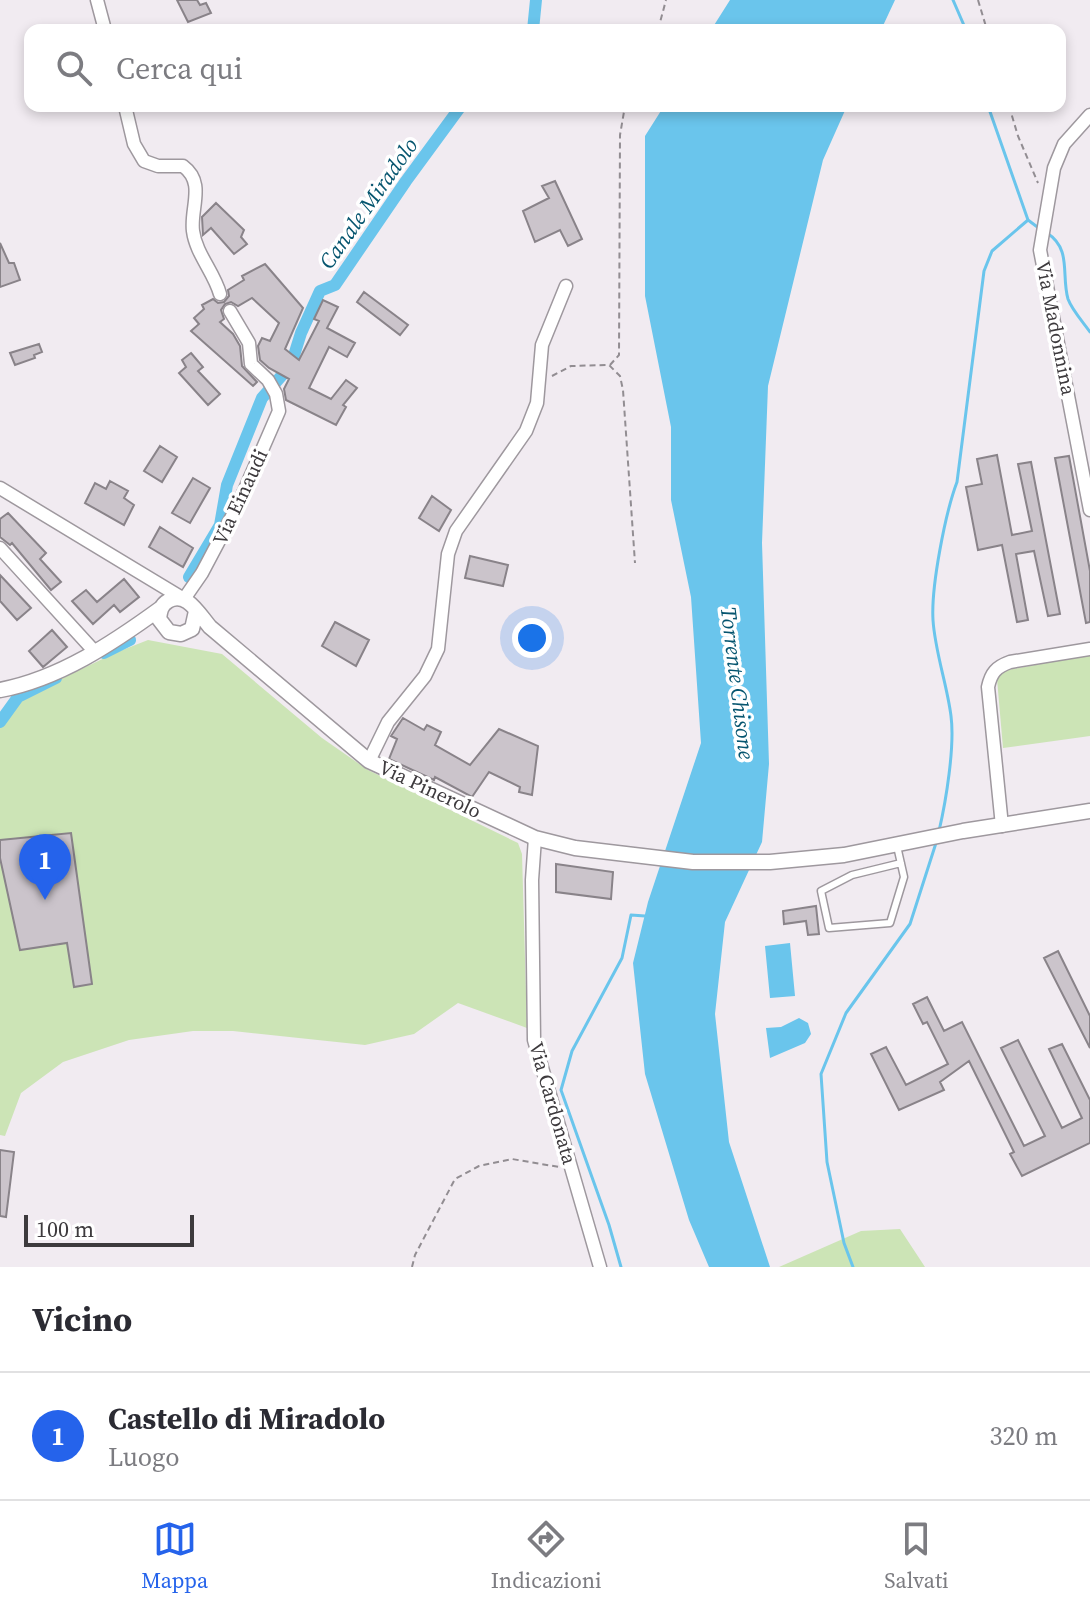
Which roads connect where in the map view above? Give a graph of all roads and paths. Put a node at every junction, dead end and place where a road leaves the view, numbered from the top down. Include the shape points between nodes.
1 (97, 0) edge
2 (666, 0) edge
3 (978, 0) edge
4 (103, 24) edge
5 (660, 24) edge
6 (985, 24) edge
7 (126, 112) edge
8 (624, 112) edge
9 (1011, 112) edge
10 (1090, 115) edge
11 (1049, 206) junction
12 (566, 286) dead end
13 (220, 294) dead end
14 (230, 311) dead end
15 (609, 365) junction
16 (537, 393) junction
17 (0, 488) edge
18 (1090, 510) edge
19 (0, 548) edge
20 (635, 563) dead end
21 (149, 580) junction
22 (183, 598) junction
23 (162, 606) junction
24 (196, 611) junction
25 (164, 629) junction
26 (130, 631) junction
27 (181, 634) junction
28 (230, 645) junction
29 (1090, 649) edge
30 (95, 652) junction
31 (0, 690) edge
32 (369, 761) junction
33 (1090, 811) edge
34 (1002, 826) junction
35 (535, 838) junction
36 (904, 844) junction
37 (901, 863) junction
38 (572, 1169) junction
39 (412, 1267) edge
40 (600, 1267) edge

1 - 4 street
2 - 5 path
3 - 6 path
7 - 13 street via 144,161 183,166 193,177 195,241
8 - 15 path via 619,355
9 - 11 path
10 - 11 street via 1064,144 1054,168
11 - 18 street, Via Madonnina via 1040,250
12 - 16 street via 542,345
14 - 22 street, Via Einaudi via 249,343 251,364 271,385 279,411 239,503
15 - 16 path via 571,366 552,375
15 - 20 path via 620,376 623,390
16 - 32 street via 526,431 456,531 448,554 438,649 425,676 388,722
17 - 21 street
19 - 30 street
21 - 22 street
21 - 23 street
22 - 23 street
22 - 24 street
23 - 25 street via 159,619
23 - 26 street
24 - 27 street via 192,629
24 - 28 street, Via Pinerolo
25 - 26 street
25 - 27 street
26 - 30 street
27 - 28 street, Via Pinerolo
28 - 32 street, Via Pinerolo
29 - 34 street via 1010,662 991,675
30 - 31 street via 41,679
32 - 35 street, Via Pinerolo
33 - 34 street, Via Pinerolo
34 - 36 street, Via Pinerolo
35 - 36 street, Via Pinerolo via 617,855 693,862 770,862
35 - 38 street, Via Cardonata via 534,1040
36 - 37 lane
37 - 37 lane via 904,877 890,923 829,928 821,891 852,875
38 - 39 path via 512,1159 479,1166 455,1179
38 - 40 street, Via Cardonata

